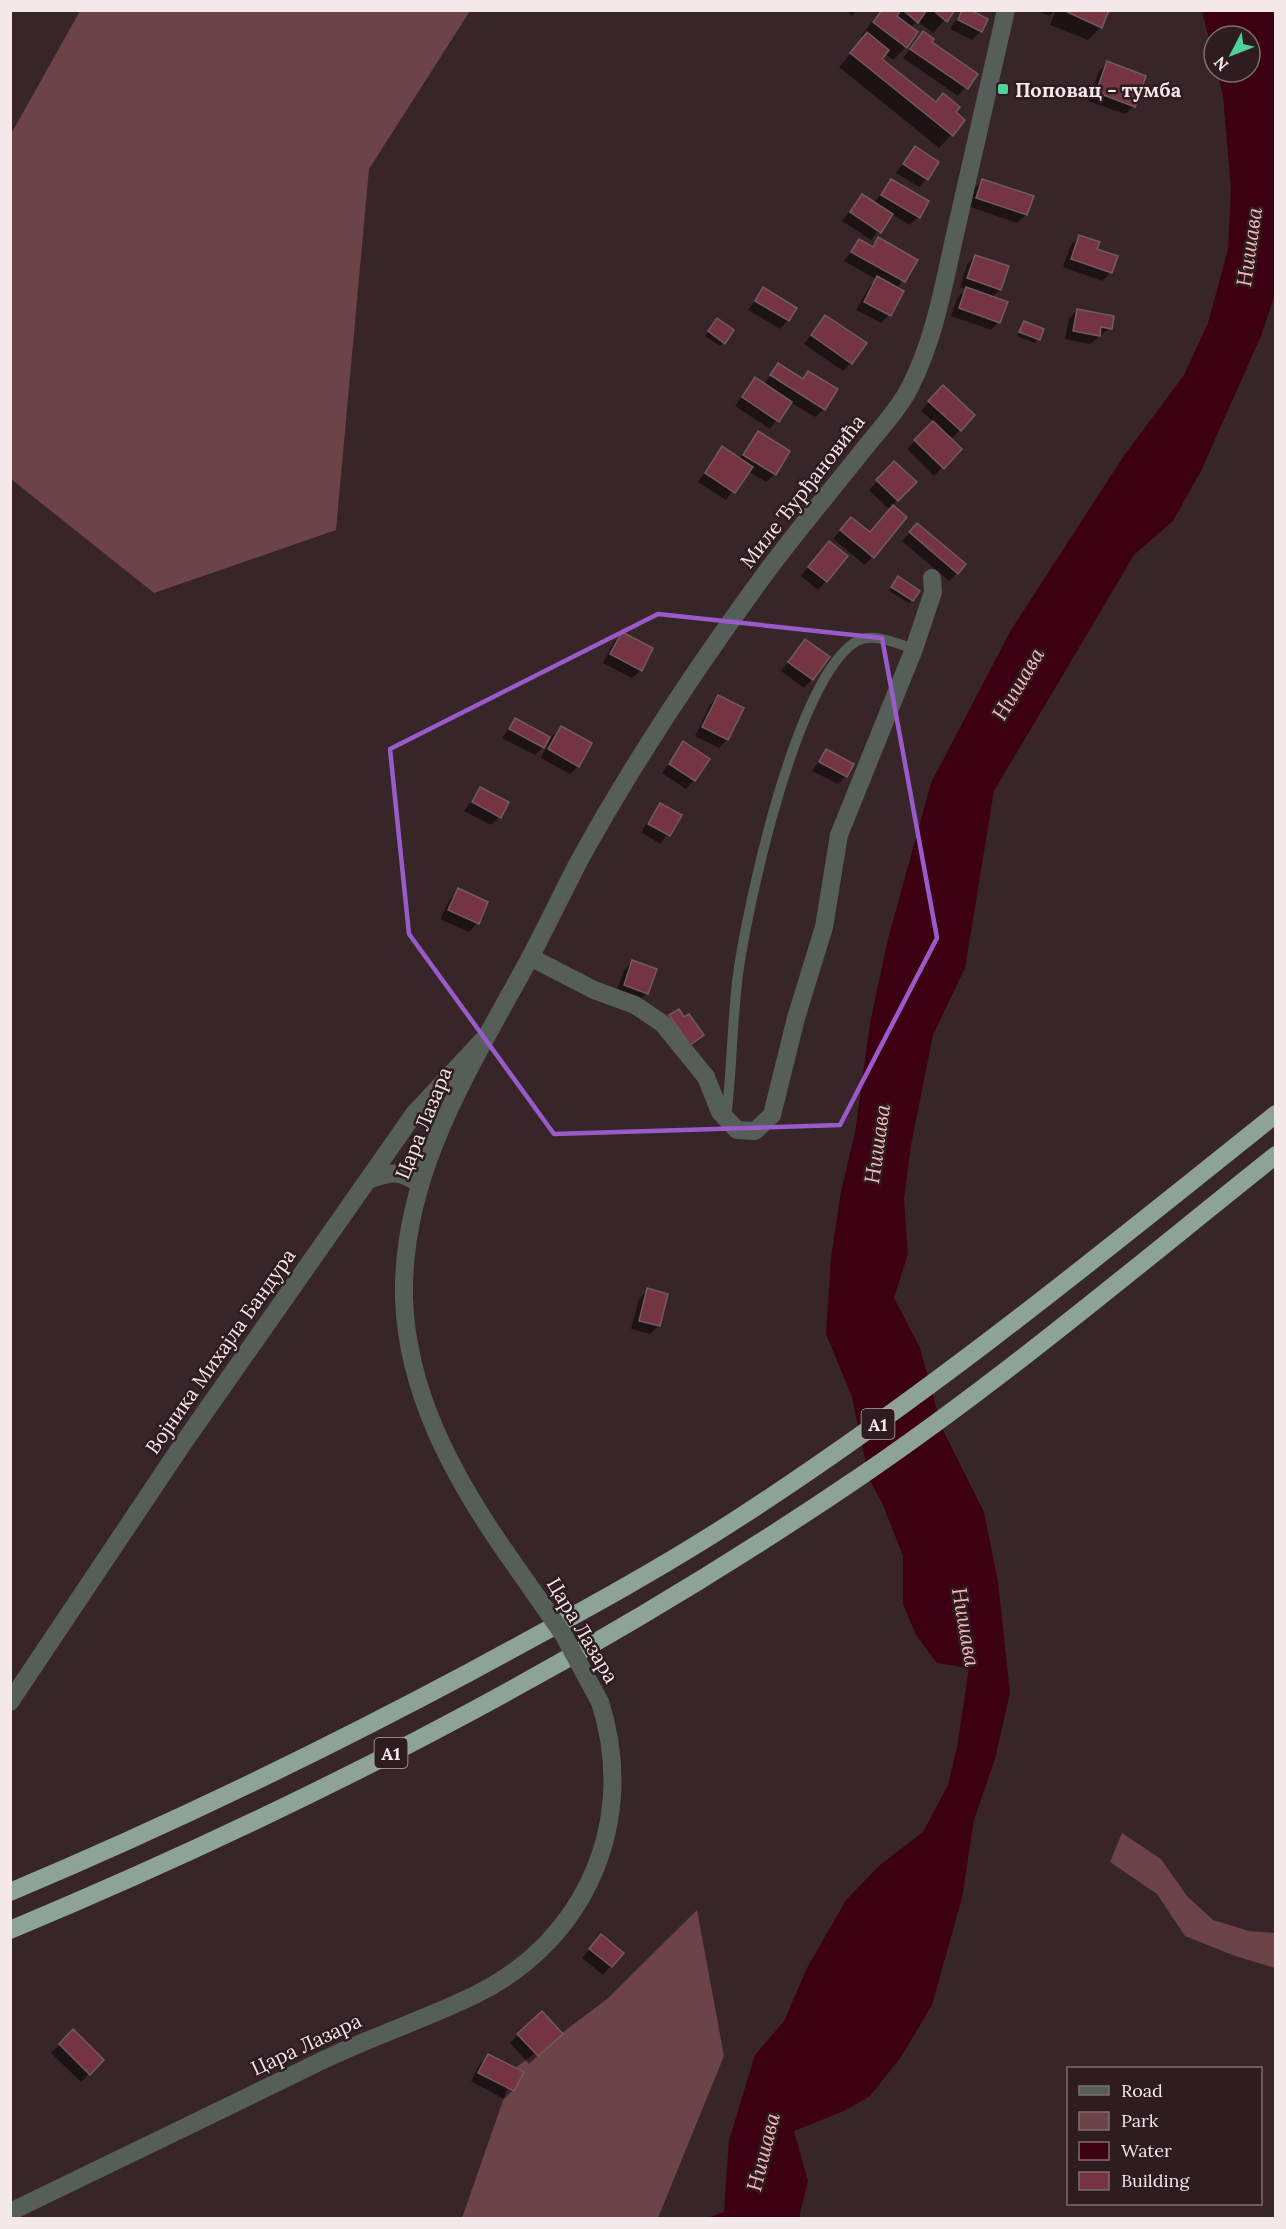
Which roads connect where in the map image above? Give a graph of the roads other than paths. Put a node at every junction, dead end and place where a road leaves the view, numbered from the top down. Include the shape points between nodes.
1 (1006, 10) edge
2 (932, 578) dead end
3 (914, 649) junction
4 (530, 957) junction
5 (483, 1040) junction
6 (1275, 1114) edge
7 (726, 1119) junction
8 (1275, 1155) edge
9 (371, 1179) junction
10 (420, 1184) junction
11 (10, 1702) edge
12 (10, 1892) edge
13 (10, 1930) edge
14 (10, 2212) edge

1 - 4 street, Миле Ђурђановића via 934,326 908,392 762,577 656,732 580,860
2 - 3 street via 933,592
3 - 7 street via 839,835 824,927 772,1115 755,1131 737,1130
3 - 7 lane via 879,639 858,641 833,664 804,718 755,882 738,975
4 - 5 street, Цара Лазара
4 - 7 street via 594,990 635,1005 663,1024 706,1077
5 - 9 street, Војника Михајла Бандура via 414,1114
5 - 10 street, Цара Лазара via 448,1110
6 - 12 highway, A1 via 909,1402 735,1520 561,1622 367,1726 210,1804
8 - 13 highway, A1 via 1036,1348 756,1546 594,1643 361,1769 183,1855
9 - 10 street via 391,1172
9 - 11 street, Војника Михајла Бандура via 182,1444
10 - 14 street, Цара Лазара, bridge via 404,1275 407,1333 414,1366 428,1412 474,1505 563,1634 600,1702 612,1758 612,1786 600,1859 563,1925 527,1962 476,1994 351,2046

